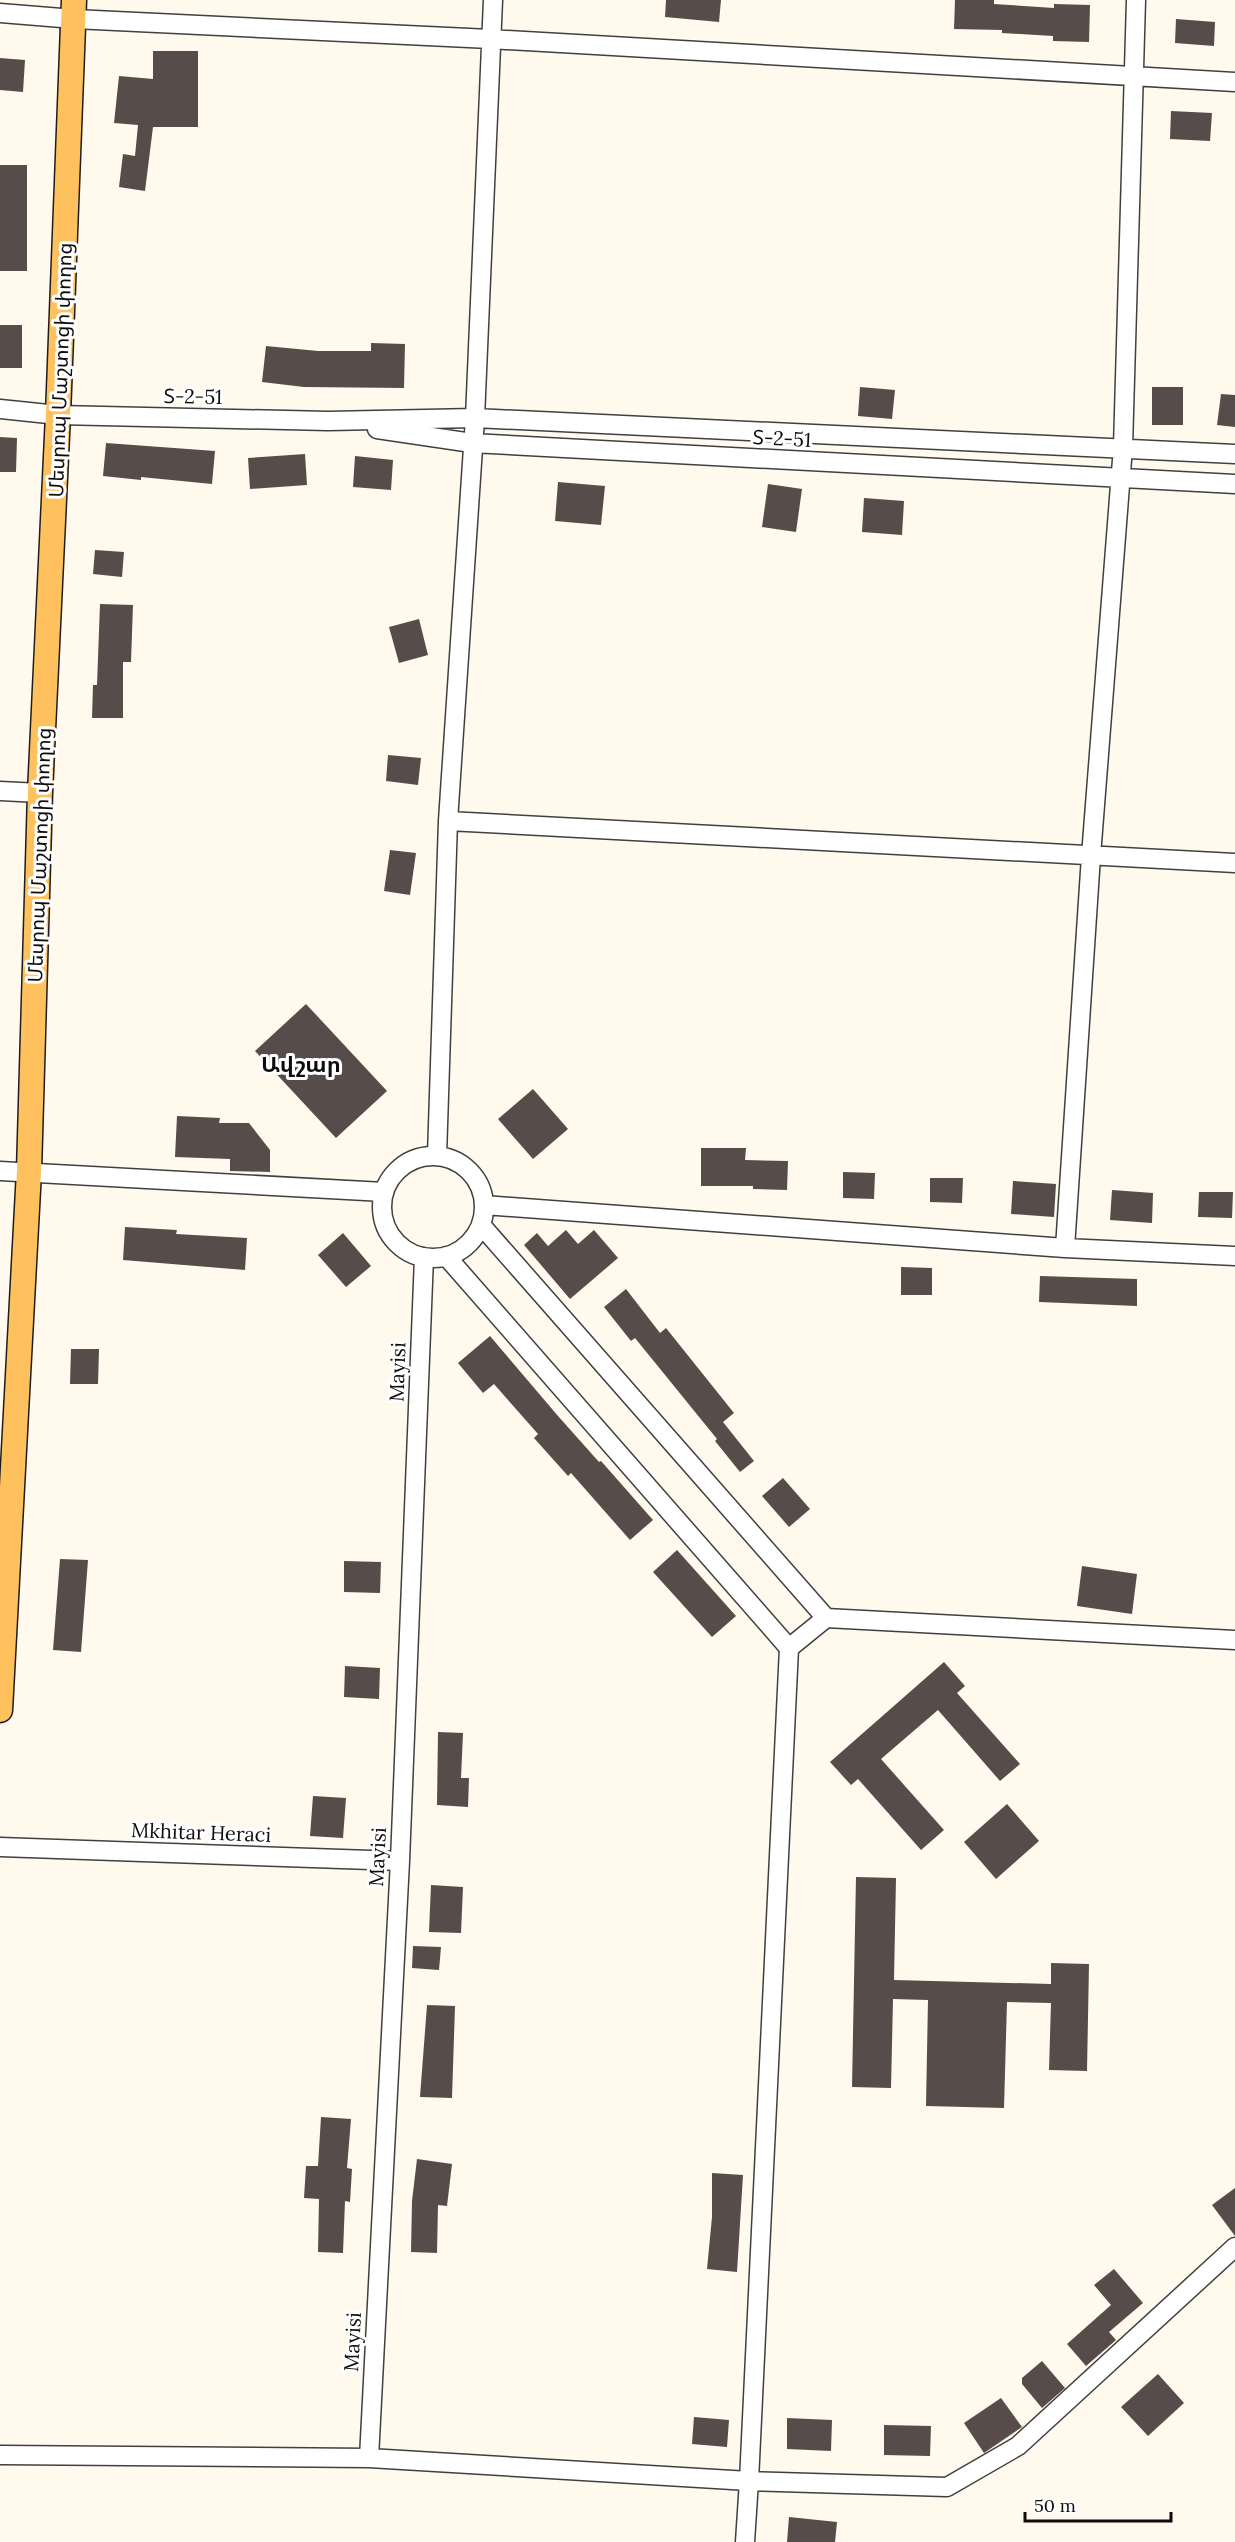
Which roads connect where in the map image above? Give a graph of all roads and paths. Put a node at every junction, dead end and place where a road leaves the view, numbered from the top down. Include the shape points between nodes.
1 (493, 0) edge
2 (1136, 0) edge
3 (74, 10) edge
4 (0, 13) edge
5 (490, 39) junction
6 (1134, 77) junction
7 (1235, 82) edge
8 (0, 409) edge
9 (58, 415) junction
10 (475, 418) junction
11 (328, 421) junction
12 (472, 443) junction
13 (1123, 447) junction
14 (1235, 454) edge
15 (1121, 479) junction
16 (1235, 484) edge
17 (0, 791) edge
18 (40, 793) junction
19 (448, 821) junction
20 (1091, 856) junction
21 (1235, 863) edge
22 (437, 1156) junction
23 (0, 1171) edge
24 (29, 1171) junction
25 (384, 1192) junction
26 (484, 1205) junction
27 (481, 1226) junction
28 (1065, 1248) junction
29 (446, 1256) junction
30 (1235, 1256) edge
31 (424, 1257) junction
32 (826, 1618) junction
33 (1235, 1640) edge
34 (789, 1648) junction
35 (0, 1710) edge
36 (0, 1847) edge
37 (400, 1861) junction
38 (1235, 2247) edge
39 (0, 2455) edge
40 (369, 2458) junction
41 (749, 2481) junction
42 (745, 2542) edge

1 - 5 street
2 - 6 street
3 - 4 street
3 - 5 street
3 - 9 main road, Մեսրոպ Մաշտոցի փողոց
5 - 6 street
5 - 10 street
6 - 7 street
6 - 13 street
8 - 9 street, Տ-2-51
9 - 11 street, Տ-2-51 / Տ-2-51
9 - 18 main road, Մեսրոպ Մաշտոցի փողոց
10 - 11 street, Տ-2-51 / Տ-2-51
10 - 12 street
10 - 13 street, Տ-2-51 / Տ-2-51
11 - 12 street, Տ-2-51 / Տ-2-51
12 - 15 street, Տ-2-51 / Տ-2-51
12 - 19 street
13 - 14 street, Տ-2-51 / Տ-2-51
13 - 15 street
15 - 16 street, Տ-2-51 / Տ-2-51
15 - 20 street
17 - 18 street
18 - 24 main road, Մեսրոպ Մաշտոցի փողոց
19 - 20 street
19 - 22 street
20 - 21 street
20 - 28 street
22 - 25 street via 404,1165
22 - 26 street via 458,1164 474,1178
23 - 24 street
24 - 25 street
24 - 35 main road, Մեսրոպ Մաշտոցի փողոց
25 - 31 street via 386,1226 401,1246
26 - 27 street
26 - 28 street
27 - 29 street via 461,1250
27 - 32 street
28 - 30 street
29 - 31 street
29 - 34 street
31 - 37 street, Mayisi
32 - 33 street
32 - 34 street
34 - 41 street
36 - 37 street, Mkhitar Heraci
37 - 40 street, Mayisi
38 - 41 street via 1018,2446 947,2487
39 - 40 street
40 - 41 street
41 - 42 street

